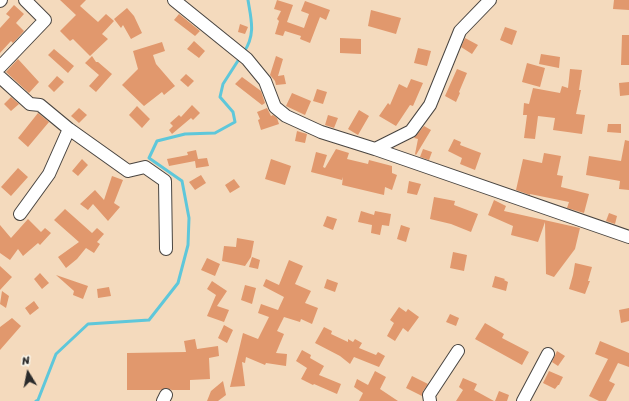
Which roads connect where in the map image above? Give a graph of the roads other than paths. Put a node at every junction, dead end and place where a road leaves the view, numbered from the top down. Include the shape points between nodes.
1 (25, 0) edge
2 (174, 0) edge
3 (490, 0) edge
4 (0, 67) edge
5 (0, 77) edge
6 (69, 129) junction
7 (375, 149) junction
8 (20, 214) dead end
9 (629, 237) edge
10 (166, 249) dead end
11 (458, 351) dead end
12 (548, 354) dead end
13 (430, 401) edge
14 (523, 401) edge

1 - 4 street via 45,20
2 - 7 street via 247,59 265,81 276,107 286,116 322,132
3 - 7 street via 460,31 430,105 411,131
5 - 6 street via 30,104 40,106
6 - 8 street via 49,174
6 - 10 street via 128,171 145,167 166,181
7 - 9 street
11 - 13 street via 429,395
12 - 14 street

